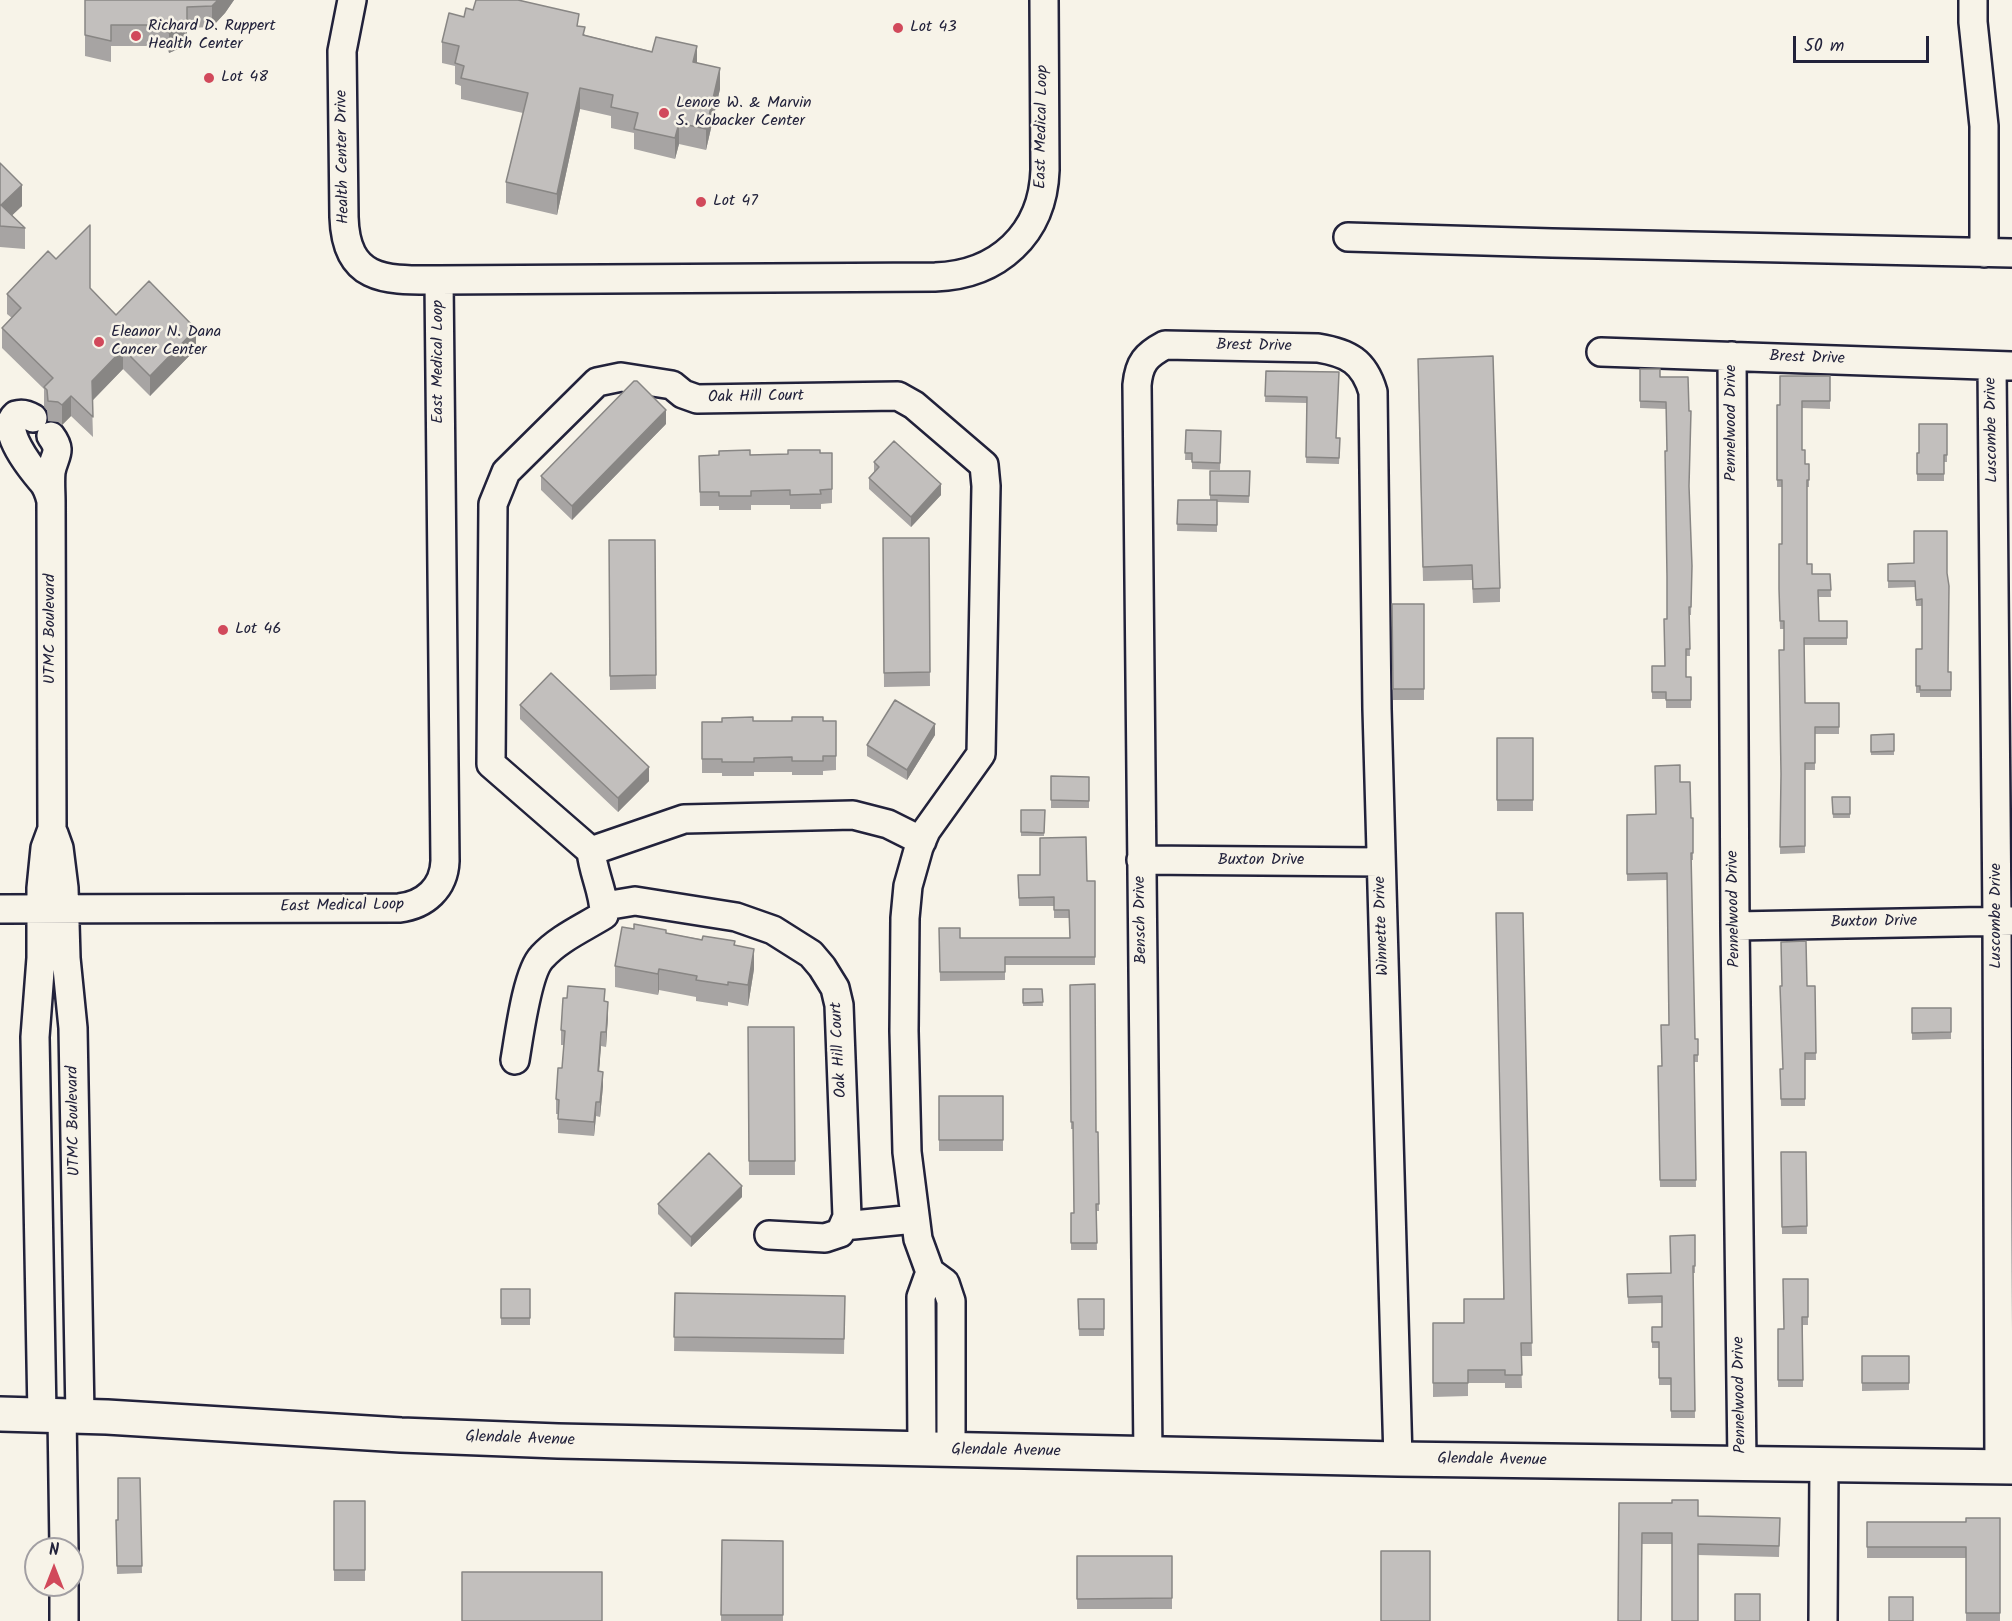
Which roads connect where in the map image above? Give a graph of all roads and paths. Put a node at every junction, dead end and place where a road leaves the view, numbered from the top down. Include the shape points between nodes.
1 (352, 0) edge
2 (1044, 0) edge
3 (1973, 11) edge
4 (1348, 237) dead end
5 (1975, 253) junction
6 (2012, 253) edge
7 (439, 280) junction
8 (1601, 352) dead end
9 (1732, 356) junction
10 (2002, 366) edge
11 (1137, 385) joint
12 (1373, 392) joint
13 (51, 501) junction
14 (922, 841) junction
15 (591, 851) junction
16 (1141, 860) junction
17 (1381, 862) junction
18 (605, 906) junction
19 (0, 909) edge
20 (53, 909) junction
21 (2005, 921) edge
22 (1735, 926) junction
23 (515, 1060) dead end
24 (38, 1217) junction
25 (77, 1217) junction
26 (915, 1219) junction
27 (843, 1226) junction
28 (769, 1235) dead end
29 (0, 1413) edge
30 (61, 1415) junction
31 (936, 1450) junction
32 (1148, 1455) junction
33 (1398, 1459) junction
34 (1742, 1462) junction
35 (1824, 1464) junction
36 (2005, 1467) edge
37 (64, 1537) edge
38 (64, 1597) edge
39 (64, 1621) edge
40 (1823, 1621) edge

1 - 7 street, Health Center Drive via 342,51 347,243 359,263 379,276
2 - 7 street, East Medical Loop via 1042,195 1021,238 984,267 936,277
3 - 5 street via 1965,127
4 - 5 street
5 - 6 street
7 - 20 street, East Medical Loop via 445,861 436,889 422,902 399,909
8 - 9 street, Brest Drive
9 - 10 street, Brest Drive
9 - 22 street, Pennelwood Drive
10 - 21 street, Luscombe Drive
11 - 12 street, Brest Drive via 1142,363 1165,345 1318,348 1352,358 1369,378
11 - 16 street, Bensch Drive
12 - 17 street, Winnette Drive
13 - 13 street, UTMC Boulevard via 43,482 7,445 4,426 12,417 22,414 57,443 58,456 51,471
13 - 20 street, UTMC Boulevard via 52,829 59,848
14 - 15 street via 888,824 853,814 684,819
14 - 15 street, Oak Hill Court via 981,754 984,465 898,396 697,399 672,385 621,377 597,382 506,472 494,504 491,764
14 - 26 street, Oak Hill Court via 908,886 905,918 907,1152
15 - 18 street
16 - 17 street, Buxton Drive
16 - 32 street, Bensch Drive
17 - 33 street, Winnette Drive
18 - 23 street via 604,915 539,958 529,981
18 - 27 street, Oak Hill Court via 635,901 736,917 773,930 811,954 822,967 835,988 839,1005 847,1217
19 - 20 street, East Medical Loop
20 - 24 street, UTMC Boulevard via 41,958 35,1037
20 - 25 street, UTMC Boulevard via 66,958 73,1028
21 - 22 street, Buxton Drive
21 - 36 street, Luscombe Drive
22 - 34 street, Pennelwood Drive
24 - 25 street
24 - 30 street, UTMC Boulevard
25 - 30 street, UTMC Boulevard
26 - 27 street
26 - 31 street, Oak Hill Court via 930,1272 945,1283 951,1301
27 - 28 street via 840,1233 825,1238
29 - 30 main road, Glendale Avenue
30 - 31 main road, Glendale Avenue via 457,1438
30 - 37 street
31 - 32 main road, Glendale Avenue
32 - 33 main road, Glendale Avenue
33 - 34 main road, Glendale Avenue
34 - 35 main road, Glendale Avenue
35 - 36 main road, Glendale Avenue
35 - 40 street
38 - 39 street

